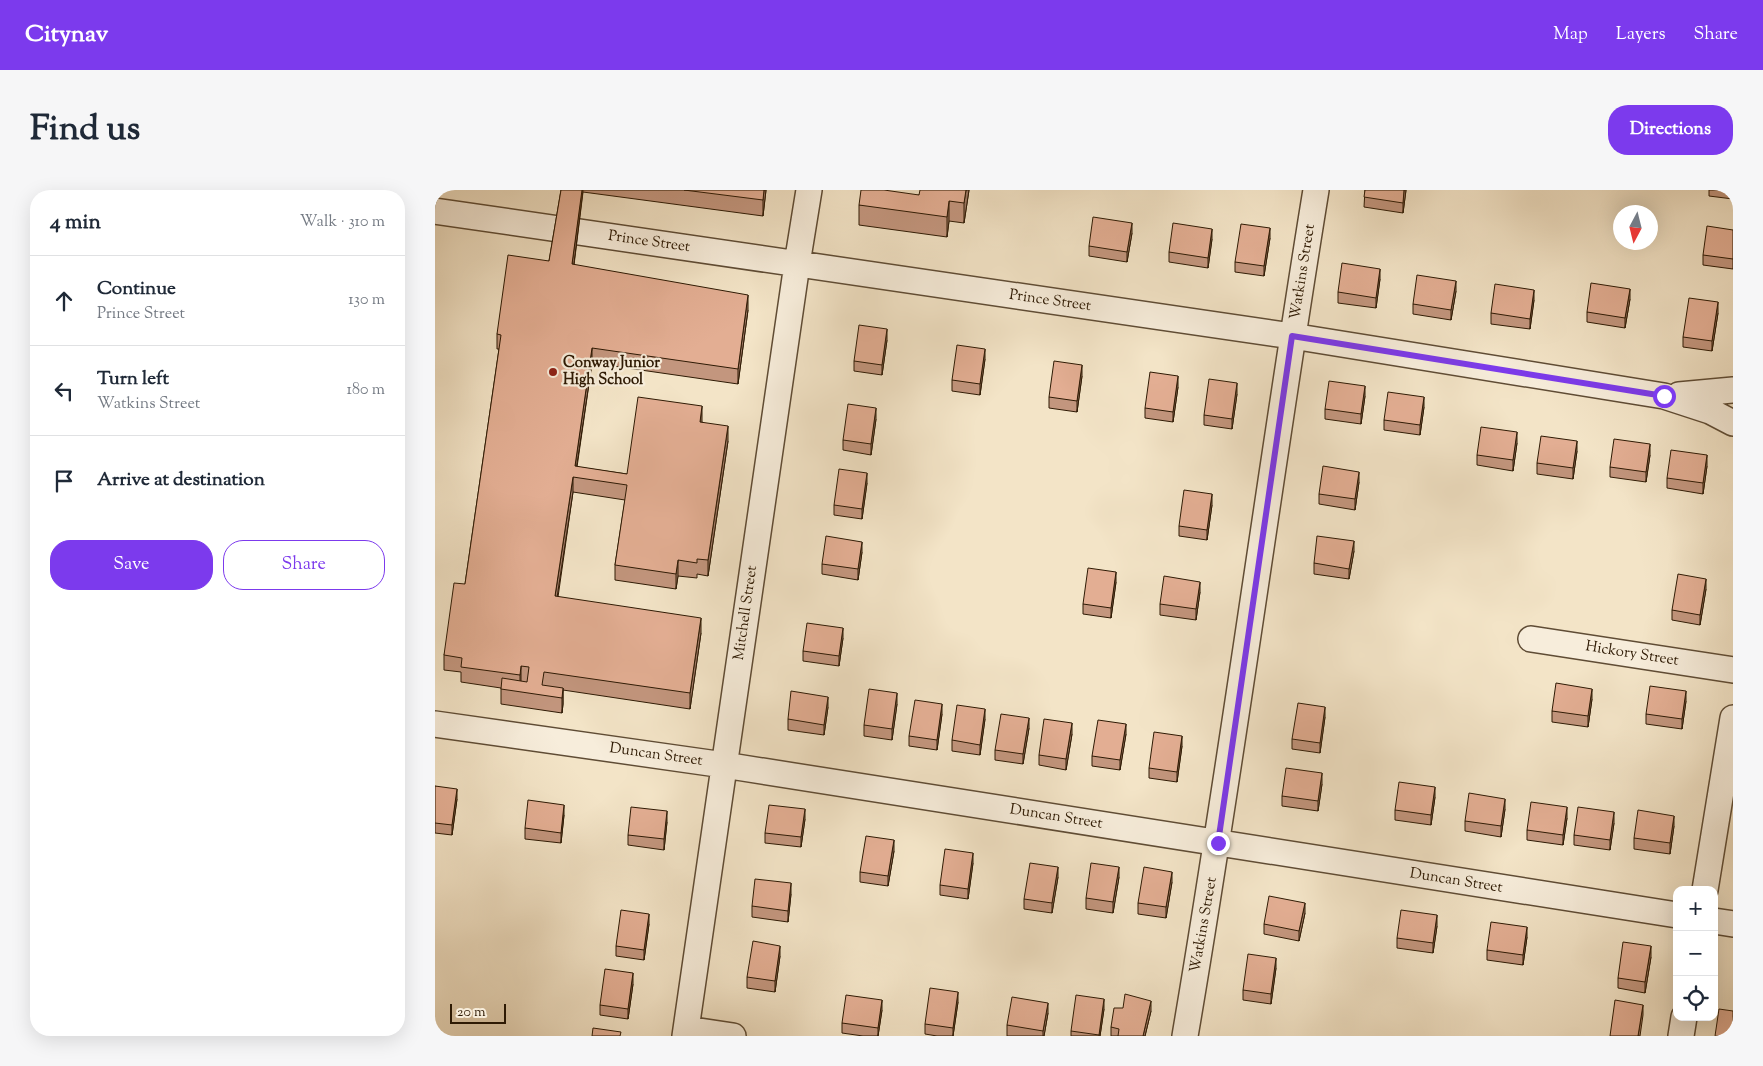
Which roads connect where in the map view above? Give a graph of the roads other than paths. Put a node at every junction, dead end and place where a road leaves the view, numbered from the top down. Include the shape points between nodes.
1 (809, 190) edge
2 (1316, 190) edge
3 (435, 211) edge
4 (797, 264) junction
5 (1292, 336) junction
6 (1733, 390) edge
7 (1664, 396) junction
8 (1733, 423) edge
9 (1531, 639) dead end
10 (1733, 670) edge
11 (1733, 718) edge
12 (435, 724) edge
13 (725, 765) junction
14 (1218, 843) junction
15 (1706, 886) edge
16 (1673, 914) edge
17 (1718, 922) edge
18 (1733, 924) edge
19 (1683, 1021) edge
20 (686, 1033) edge
21 (733, 1036) edge
22 (1185, 1036) edge
23 (1681, 1036) edge

1 - 4 street, Mitchell Street
2 - 5 street, Watkins Street
3 - 4 street, Prince Street
4 - 5 street, Prince Street
4 - 13 street, Mitchell Street
5 - 7 street, Prince Street
5 - 14 street, Watkins Street
6 - 7 street, Prince Street
7 - 8 street, Prince Street via 1710,411
9 - 10 street, Hickory Street
11 - 15 street
12 - 13 street, Duncan Street
13 - 14 street, Duncan Street
13 - 20 street, Mitchell Street
14 - 16 street, Duncan Street
14 - 22 street, Watkins Street
17 - 18 street
19 - 23 street
20 - 21 street

